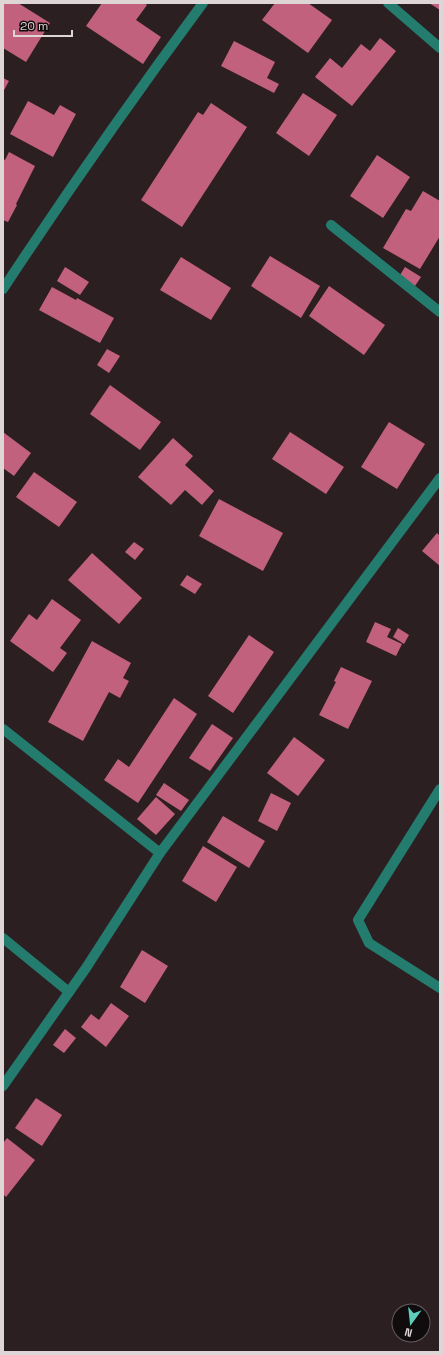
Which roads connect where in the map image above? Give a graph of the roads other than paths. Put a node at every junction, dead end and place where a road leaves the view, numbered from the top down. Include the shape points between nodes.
1 (203, 3) edge
2 (388, 3) edge
3 (440, 48) edge
4 (331, 225) dead end
5 (3, 289) edge
6 (440, 312) edge
7 (440, 478) edge
8 (3, 729) edge
9 (440, 789) edge
10 (160, 853) junction
11 (3, 938) edge
12 (440, 988) edge
13 (69, 992) junction
14 (3, 1086) edge

1 - 5 street
2 - 3 street
4 - 6 street
7 - 10 street
8 - 10 street
9 - 12 street via 358,920 369,943
10 - 13 street
11 - 13 street
13 - 14 street

